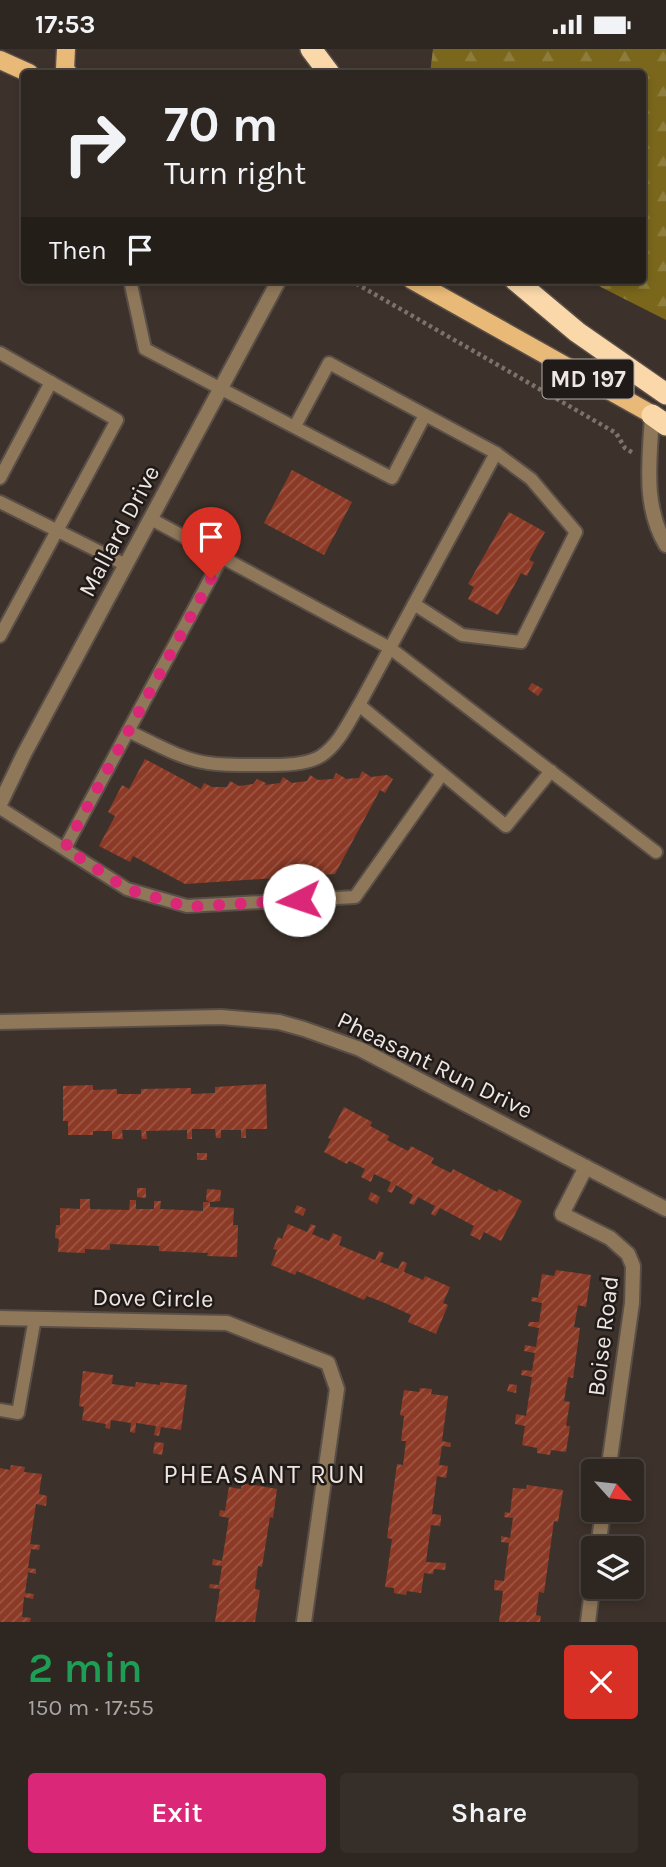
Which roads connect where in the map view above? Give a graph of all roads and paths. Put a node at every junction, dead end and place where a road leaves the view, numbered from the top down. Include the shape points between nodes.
1 (66, 49) edge
2 (312, 49) edge
3 (0, 60) edge
4 (22, 70) edge
5 (66, 70) edge
6 (327, 70) edge
7 (131, 284) edge
8 (277, 284) edge
9 (355, 284) edge
10 (419, 284) edge
11 (520, 284) edge
12 (0, 353) edge
13 (51, 382) junction
14 (222, 387) junction
15 (666, 394) edge
16 (425, 415) junction
17 (661, 420) edge
18 (295, 426) junction
19 (496, 453) junction
20 (650, 464) junction
21 (0, 478) edge
22 (0, 502) edge
23 (151, 519) junction
24 (56, 530) junction
25 (666, 545) edge
26 (222, 557) junction
27 (126, 565) junction
28 (414, 604) junction
29 (0, 636) edge
30 (390, 648) junction
31 (359, 705) junction
32 (128, 731) junction
33 (551, 771) junction
34 (442, 774) junction
35 (0, 806) edge
36 (65, 848) junction
37 (656, 852) dead end
38 (0, 1022) edge
39 (586, 1167) junction
40 (666, 1209) edge
41 (0, 1318) edge
42 (35, 1318) junction
43 (0, 1410) edge
44 (610, 1459) edge
45 (591, 1599) edge
46 (304, 1622) edge
47 (588, 1622) edge

1 - 5 main road
2 - 6 highway
3 - 4 main road
7 - 14 lane via 145,349
8 - 14 street, Mallard Drive
9 - 20 path via 616,433 625,448
10 - 17 main road, MD 197
11 - 15 highway
12 - 13 lane
13 - 21 lane
13 - 24 lane via 117,420
14 - 18 lane
14 - 23 street, Mallard Drive
16 - 18 lane via 329,363
16 - 18 lane via 392,478
16 - 19 lane
17 - 20 street
19 - 28 lane
19 - 28 lane via 531,479 576,533 521,642 462,635
20 - 25 street via 652,510
22 - 24 lane
23 - 26 lane
23 - 27 street, Mallard Drive
24 - 27 lane
24 - 29 lane
26 - 30 lane
26 - 32 lane
27 - 35 street, Mallard Drive
28 - 30 lane
30 - 31 lane
30 - 33 lane
31 - 32 lane via 339,740 312,761 238,766 206,763
31 - 34 lane
32 - 36 lane
33 - 34 lane via 506,826
33 - 37 lane
34 - 36 lane via 355,897 187,907 127,889
35 - 36 lane
38 - 39 street, Pheasant Run Drive via 221,1017 304,1028 392,1064
39 - 40 street, Pheasant Run Drive
39 - 44 street, Boise Road via 562,1215 610,1238 634,1266
41 - 42 street, Dove Circle
42 - 43 lane via 18,1413
42 - 46 street, Dove Circle via 227,1323 328,1363 337,1389
45 - 47 street

